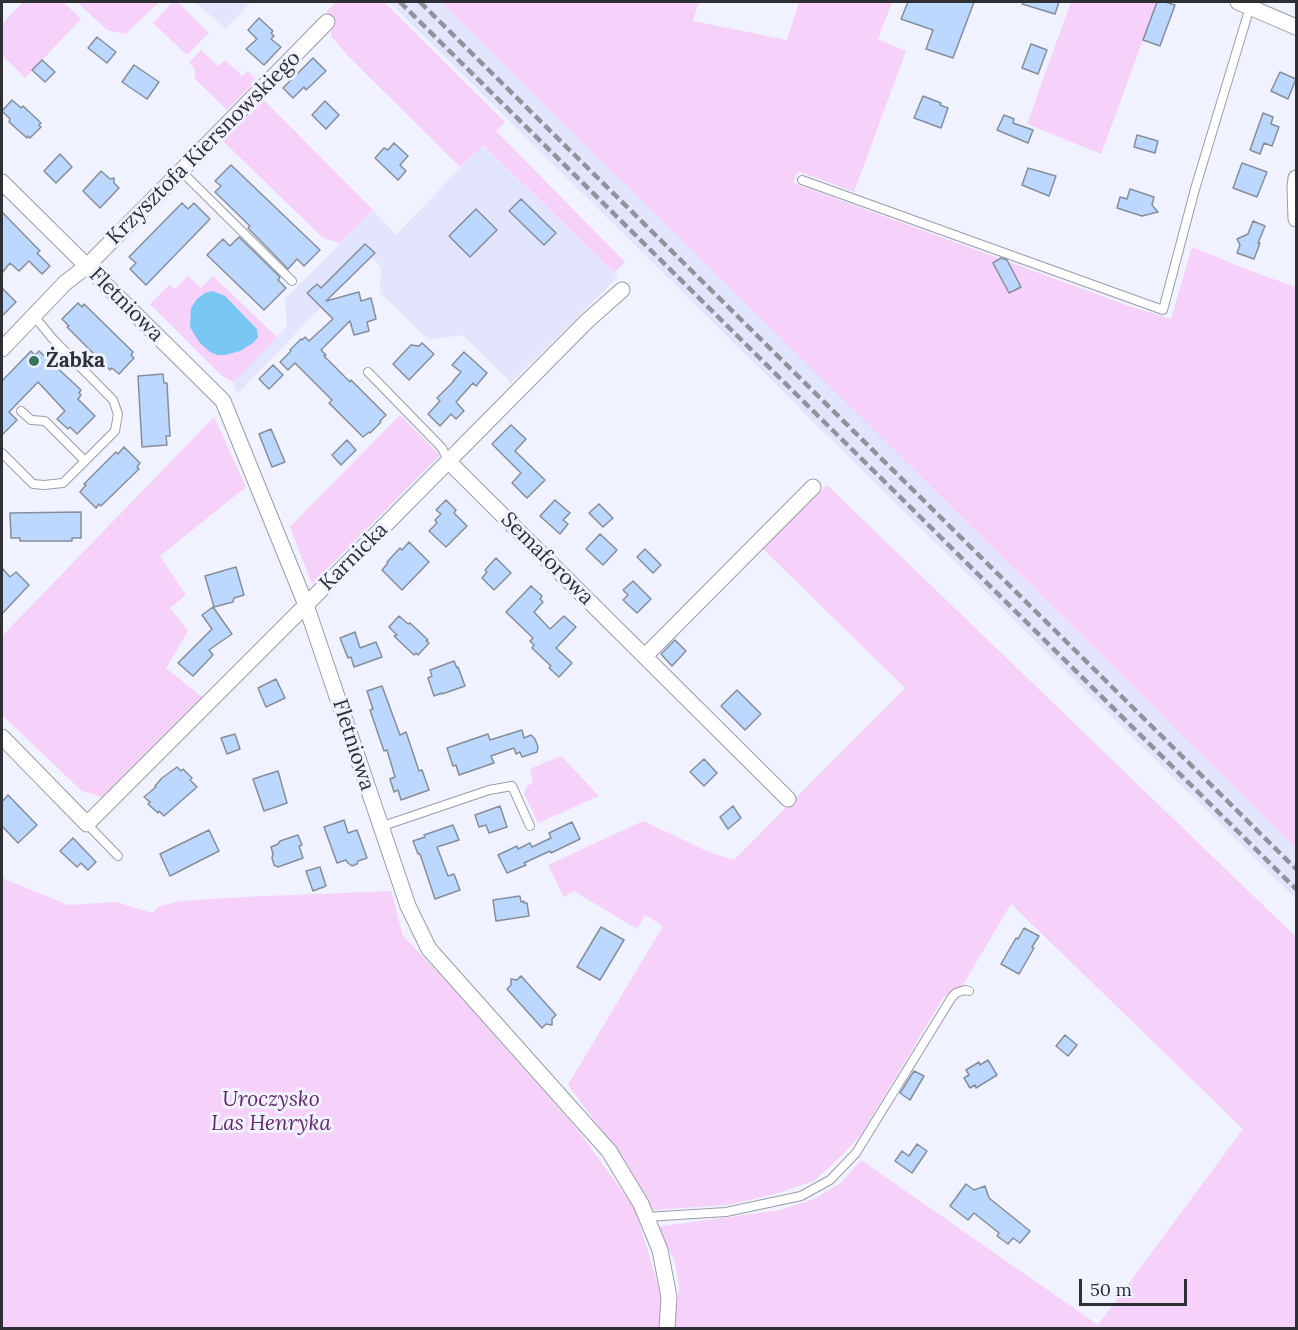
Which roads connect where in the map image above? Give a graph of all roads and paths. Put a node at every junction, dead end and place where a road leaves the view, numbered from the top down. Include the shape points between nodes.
1 (1244, 4) edge
2 (327, 22) dead end
3 (1296, 27) edge
4 (181, 171) junction
5 (1296, 178) edge
6 (802, 180) dead end
7 (2, 182) edge
8 (1296, 219) edge
9 (87, 266) junction
10 (292, 281) dead end
11 (622, 290) dead end
12 (33, 316) junction
13 (2, 349) edge
14 (368, 372) dead end
15 (21, 411) dead end
16 (2, 453) edge
17 (86, 461) junction
18 (448, 461) junction
19 (813, 487) dead end
20 (306, 605) junction
21 (645, 656) junction
22 (2, 737) edge
23 (789, 799) dead end
24 (87, 824) junction
25 (530, 826) dead end
26 (380, 827) junction
27 (118, 856) dead end
28 (969, 991) dead end
29 (646, 1217) junction
30 (667, 1329) edge

1 - 3 street
1 - 6 lane via 1163,310
2 - 4 street, Krzysztofa Kiersnowskiego
4 - 9 street, Krzysztofa Kiersnowskiego
4 - 10 lane
5 - 8 street
7 - 9 street, Fletniowa
9 - 12 street, Krzysztofa Kiersnowskiego
9 - 20 street, Fletniowa via 223,401
11 - 18 street, Karnicka
12 - 13 street, Krzysztofa Kiersnowskiego
12 - 17 lane via 113,400 118,414 115,431
14 - 18 lane via 442,448
15 - 17 lane via 31,420 45,421
16 - 17 lane via 33,484 63,483
18 - 20 street, Karnicka
18 - 21 street, Semaforowa
19 - 21 street
20 - 24 street, Karnicka
20 - 26 street, Fletniowa
21 - 23 street, Semaforowa
22 - 24 street
24 - 27 lane
25 - 26 lane via 512,786 489,790
26 - 29 street, Fletniowa via 408,906 429,949 609,1151
28 - 29 lane via 952,997 856,1154 830,1180 801,1196 726,1212
29 - 30 street, Fletniowa via 664,1270 669,1297

